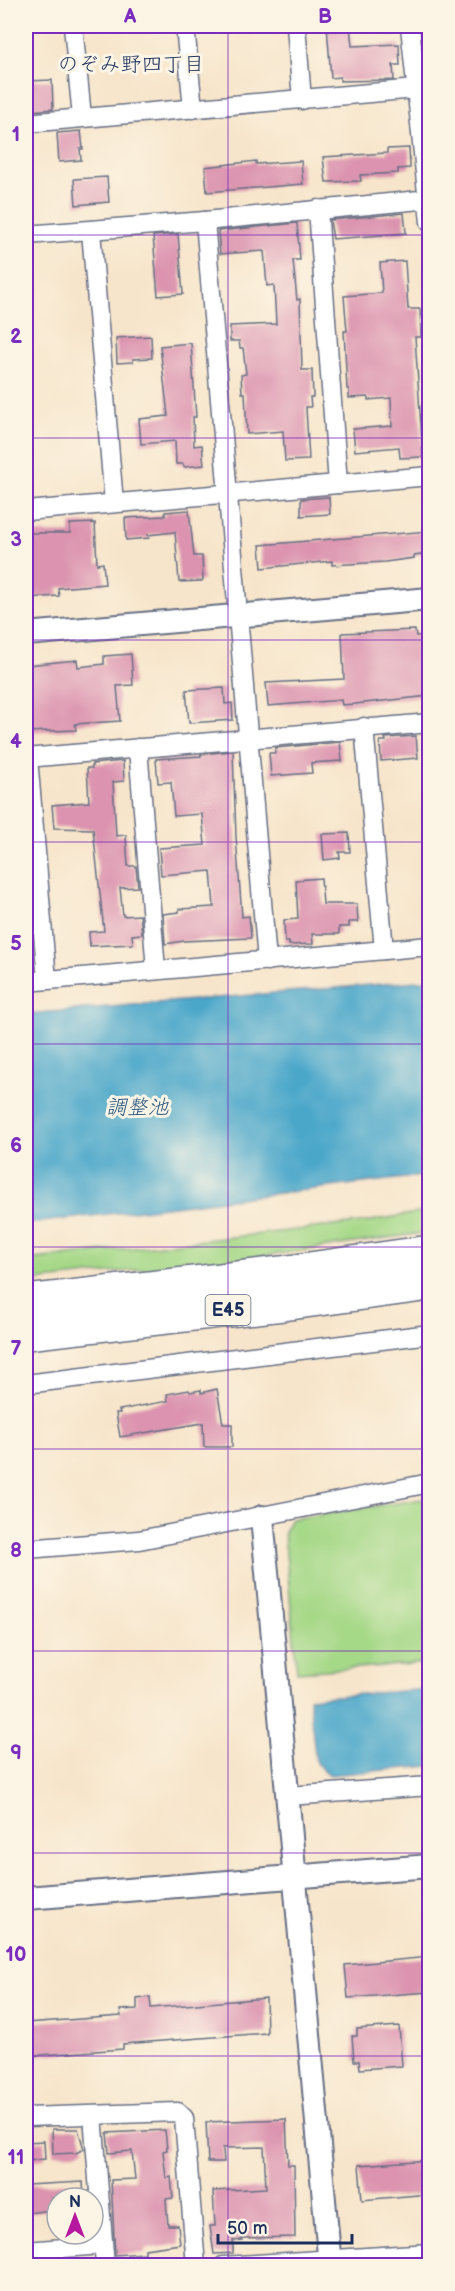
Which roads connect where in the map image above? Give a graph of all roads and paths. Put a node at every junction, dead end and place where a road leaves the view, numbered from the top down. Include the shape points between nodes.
1 (74, 26) edge
2 (185, 26) edge
3 (296, 26) edge
4 (410, 26) edge
5 (416, 89) junction
6 (302, 100) junction
7 (192, 109) junction
8 (82, 117) junction
9 (26, 123) edge
10 (429, 199) edge
11 (318, 209) junction
12 (205, 221) junction
13 (429, 222) edge
14 (92, 231) junction
15 (26, 235) edge
16 (429, 476) edge
17 (338, 484) junction
18 (229, 494) junction
19 (114, 504) junction
20 (26, 511) edge
21 (429, 599) edge
22 (239, 616) junction
23 (26, 634) edge
24 (429, 723) edge
25 (364, 727) junction
26 (250, 738) junction
27 (138, 748) junction
28 (27, 758) edge
29 (429, 946) edge
30 (384, 950) junction
31 (267, 961) junction
32 (156, 970) junction
33 (47, 980) junction
34 (26, 982) edge
35 (429, 1252) edge
36 (429, 1284) edge
37 (26, 1302) edge
38 (26, 1333) edge
39 (429, 1334) edge
40 (26, 1384) edge
41 (429, 1483) edge
42 (262, 1517) junction
43 (26, 1549) edge
44 (429, 1786) edge
45 (288, 1796) junction
46 (429, 1866) edge
47 (294, 1878) junction
48 (26, 1898) edge
49 (93, 2116) junction
50 (26, 2117) edge
51 (98, 2186) edge
52 (89, 2246) edge
53 (102, 2246) edge
54 (26, 2251) edge
55 (429, 2253) edge
56 (329, 2262) edge
57 (105, 2265) edge
58 (196, 2265) edge
59 (223, 2265) edge

1 - 8 street
2 - 7 street
3 - 6 street
4 - 5 street
5 - 6 street
5 - 10 street
6 - 7 street
7 - 8 street
8 - 9 street
10 - 11 street
10 - 13 street
11 - 12 street
11 - 17 street
12 - 14 street
12 - 18 street
14 - 15 street
14 - 19 street
16 - 17 street
17 - 18 street
18 - 19 street
18 - 22 street
19 - 20 street
21 - 22 street
22 - 23 street
22 - 26 street
24 - 25 street
25 - 26 street
25 - 30 street
26 - 27 street
26 - 31 street
27 - 28 street
27 - 32 street
28 - 33 street
29 - 30 street
30 - 31 street
31 - 32 street
32 - 33 street
33 - 34 street
35 - 37 highway, E45
36 - 38 highway, E45
39 - 40 street
41 - 42 street
42 - 43 street via 139,1540
42 - 45 street
44 - 45 street
45 - 47 street
46 - 47 street
47 - 48 street
47 - 56 street
49 - 50 street
49 - 51 street
49 - 58 street via 178,2112 184,2118
52 - 54 street
53 - 57 street
55 - 56 street
56 - 59 street

